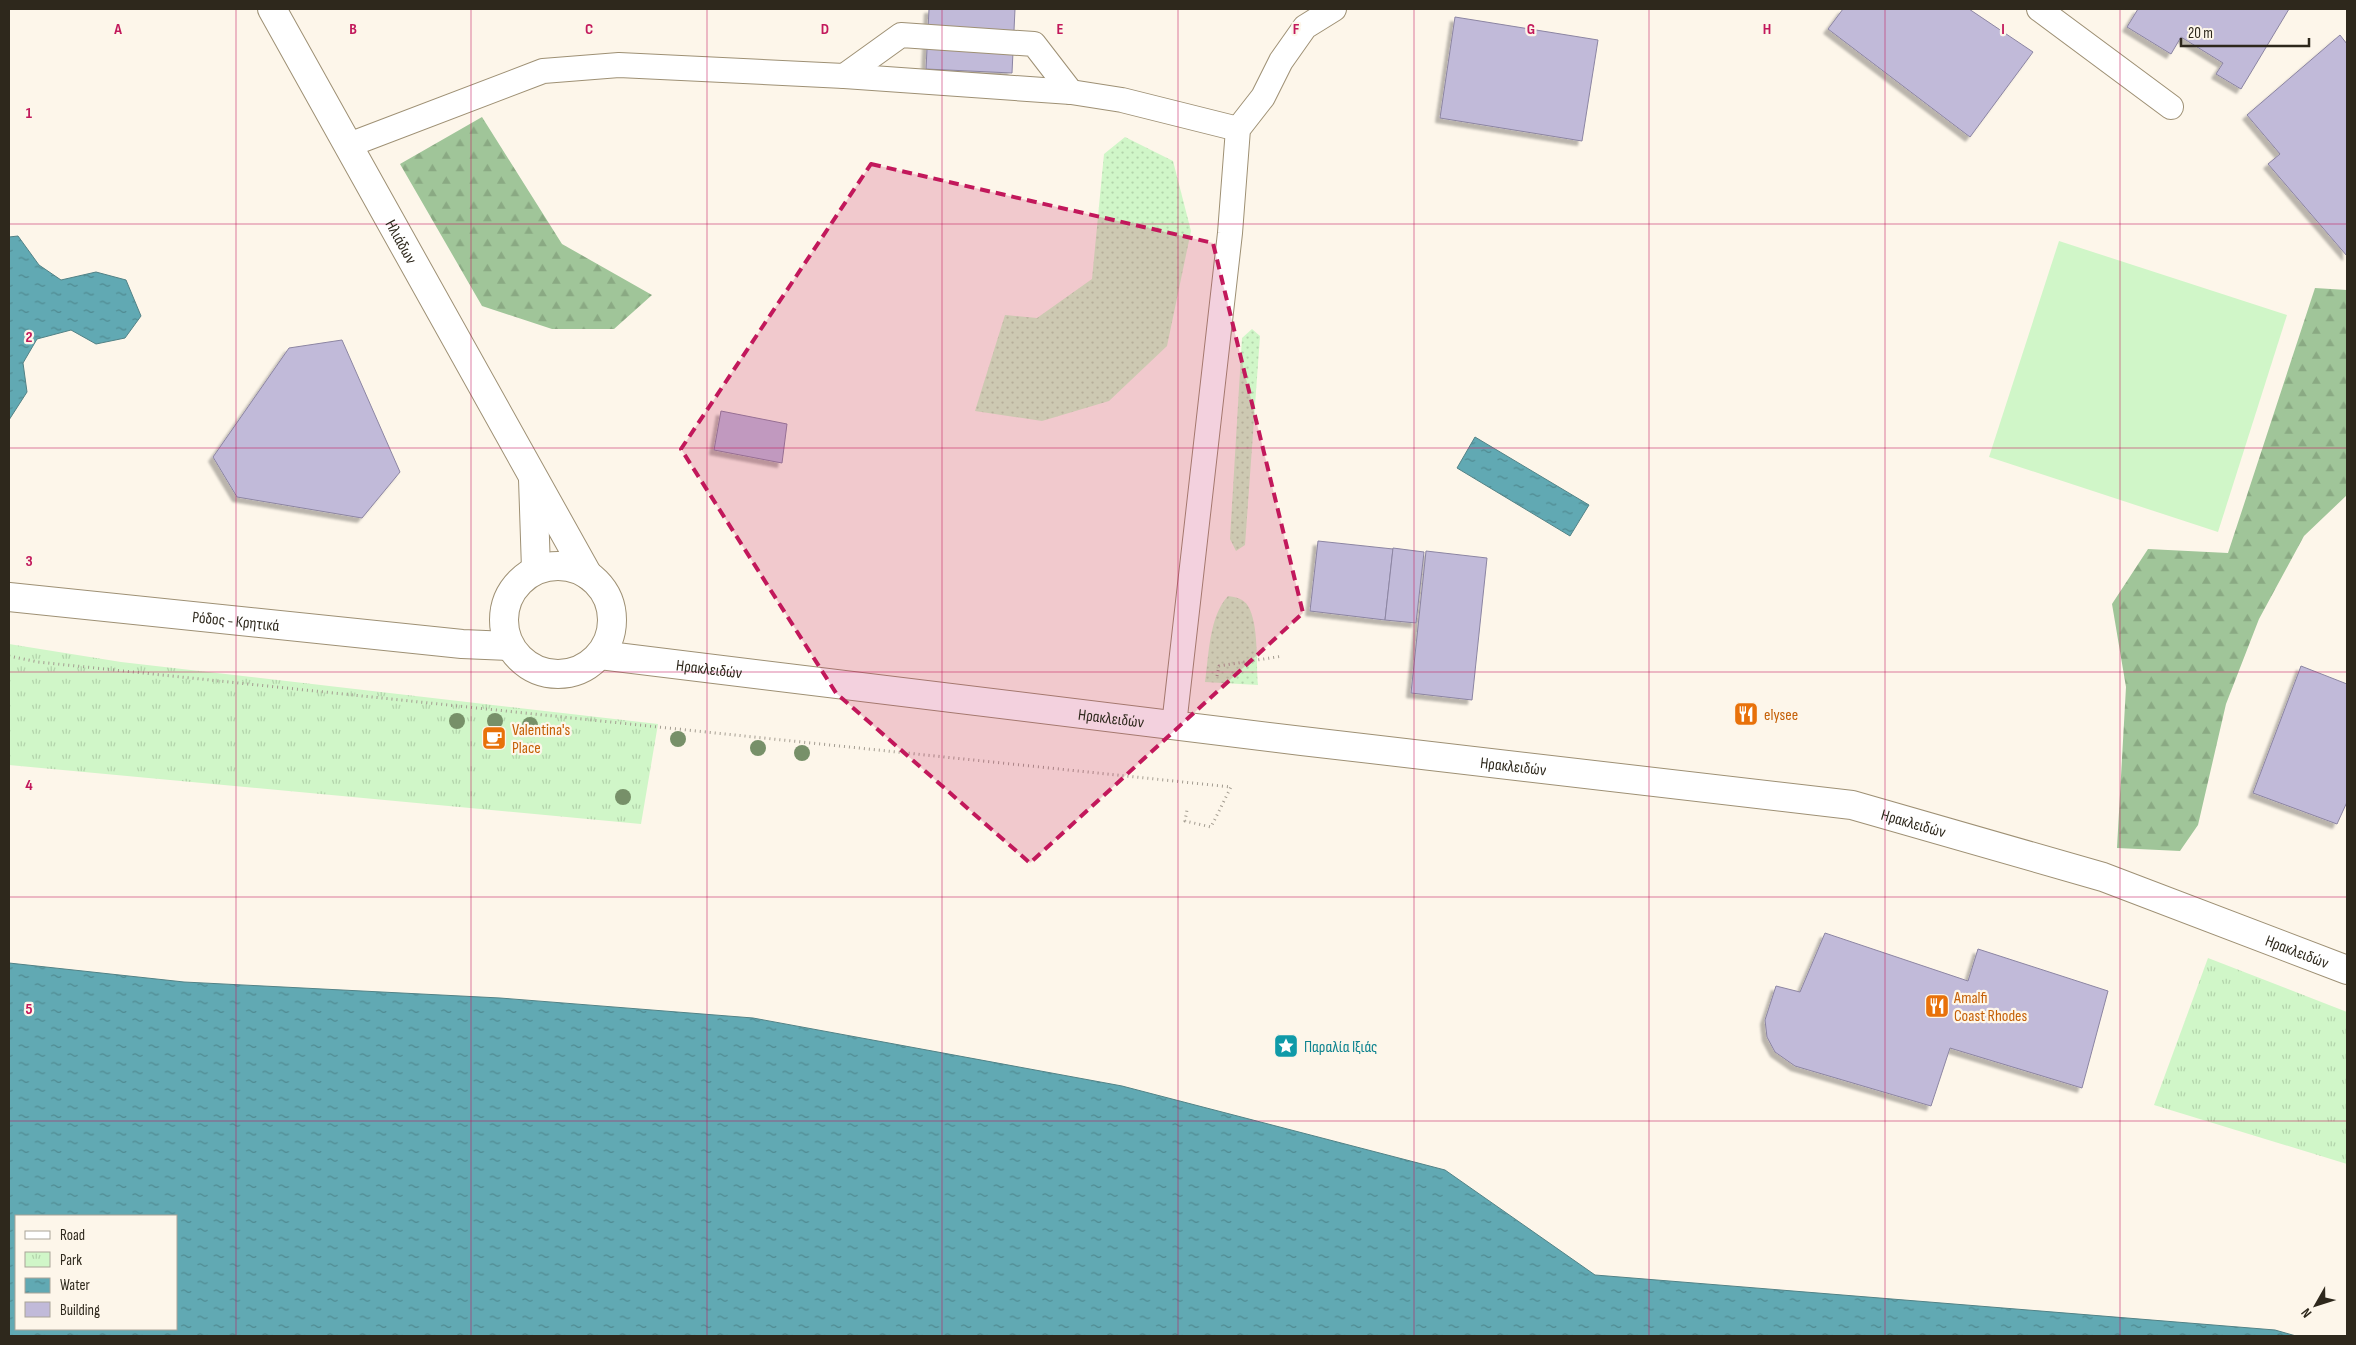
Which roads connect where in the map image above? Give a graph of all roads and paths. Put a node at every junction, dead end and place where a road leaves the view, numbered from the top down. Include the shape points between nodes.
1 (272, 9) edge
2 (1334, 9) edge
3 (2039, 9) edge
4 (844, 76) junction
5 (1071, 92) junction
6 (2171, 108) dead end
7 (1238, 129) junction
8 (349, 145) junction
9 (532, 473) junction
10 (536, 569) junction
11 (588, 575) junction
12 (9, 597) edge
13 (503, 611) junction
14 (612, 621) junction
15 (462, 644) junction
16 (510, 646) junction
17 (600, 655) junction
18 (9, 656) edge
19 (1283, 656) dead end
20 (657, 660) junction
21 (1214, 684) dead end
22 (1174, 725) junction
23 (1187, 810) dead end
24 (2347, 970) edge

1 - 8 main road, Ηλιάδων
2 - 7 lane via 1305,26 1281,61 1263,97
3 - 6 lane
4 - 5 lane
4 - 5 lane via 901,35 1034,44
4 - 8 lane via 619,65 543,71
5 - 7 lane via 1122,100
7 - 22 lane via 1230,233
8 - 9 main road, Ηλιάδων
9 - 10 main road
9 - 11 main road, Ηλιάδων
10 - 11 main road via 554,565 571,567
10 - 13 main road via 520,580 509,594
11 - 14 main road via 602,588 610,603
12 - 15 main road, Ρόδος - Κρητικά
13 - 15 main road
13 - 16 main road via 503,629
14 - 17 main road via 609,639
14 - 20 main road
15 - 16 main road, Ρόδος - Κρητικά
16 - 17 main road via 520,660 553,675 587,667
17 - 20 main road, Ηρακλειδών
18 - 23 path via 38,662 1231,787 1212,827 1185,821
19 - 21 path via 1220,666
20 - 22 main road, Ηρακλειδών
22 - 24 main road, Ηρακλειδών via 1852,804 2103,877

